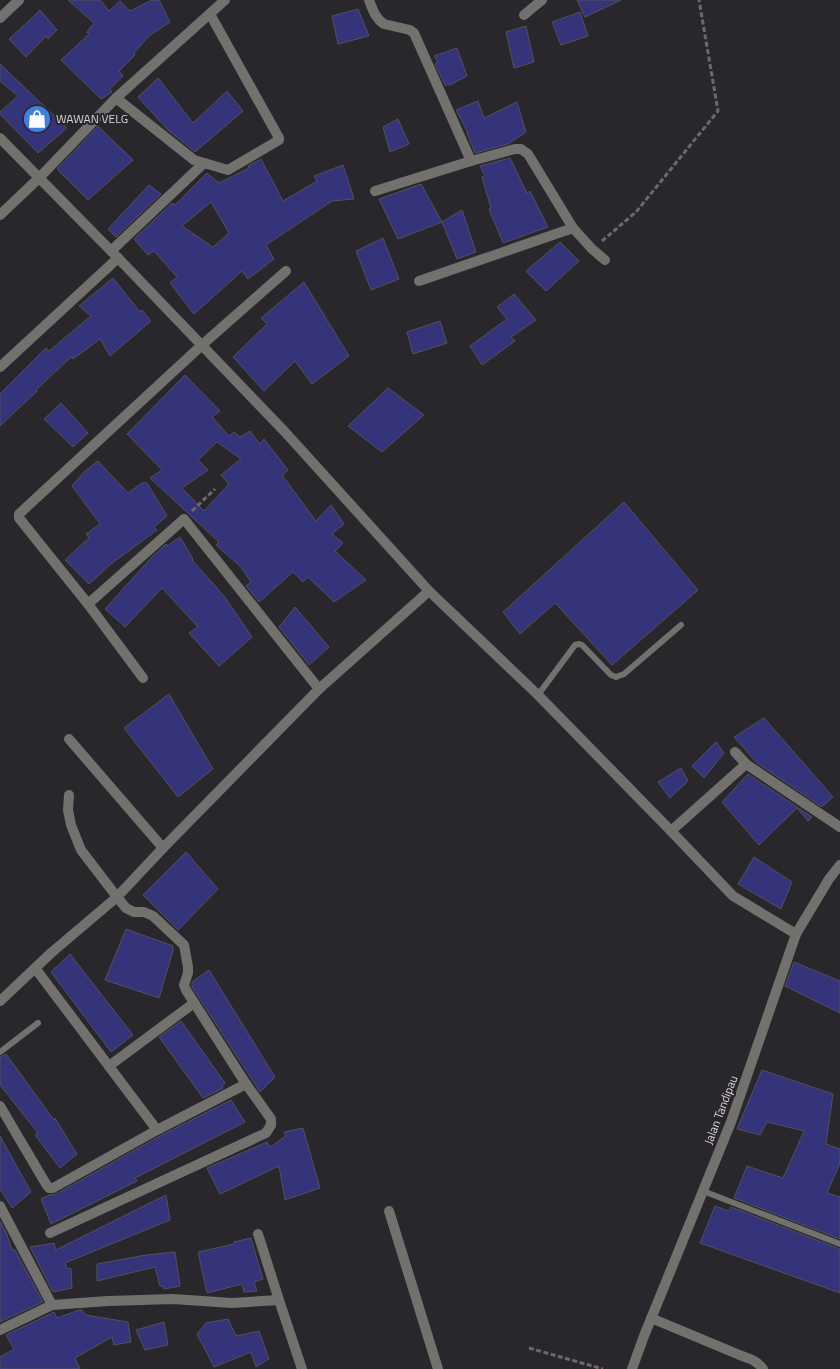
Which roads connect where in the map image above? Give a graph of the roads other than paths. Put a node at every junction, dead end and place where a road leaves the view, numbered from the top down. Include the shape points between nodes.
1 (19, 0) edge
2 (225, 0) edge
3 (369, 0) edge
4 (542, 0) edge
5 (210, 14) junction
6 (524, 15) dead end
7 (0, 18) edge
8 (116, 98) junction
9 (0, 138) edge
10 (471, 161) junction
11 (204, 163) junction
12 (39, 178) junction
13 (375, 190) dead end
14 (0, 215) edge
15 (573, 228) junction
16 (114, 254) junction
17 (605, 260) dead end
18 (286, 271) dead end
19 (419, 281) dead end
20 (202, 345) junction
21 (0, 367) edge
22 (429, 591) junction
23 (88, 604) junction
24 (681, 625) dead end
25 (144, 678) dead end
26 (319, 689) junction
27 (538, 695) junction
28 (69, 740) dead end
29 (735, 752) dead end
30 (746, 764) junction
31 (69, 794) dead end
32 (840, 827) edge
33 (671, 831) junction
34 (163, 848) junction
35 (840, 865) edge
36 (116, 898) junction
37 (796, 934) junction
38 (35, 968) junction
39 (0, 1001) edge
40 (194, 1003) junction
41 (38, 1023) dead end
42 (0, 1052) edge
43 (109, 1066) junction
44 (246, 1084) junction
45 (0, 1106) edge
46 (158, 1130) junction
47 (703, 1191) junction
48 (1, 1209) edge
49 (389, 1211) dead end
50 (50, 1233) dead end
51 (258, 1234) dead end
52 (840, 1244) edge
53 (279, 1300) junction
54 (52, 1305) junction
55 (651, 1318) junction
56 (0, 1330) edge
57 (302, 1369) edge
58 (438, 1369) edge
59 (632, 1369) edge
60 (763, 1369) edge

1 - 7 street
2 - 5 street
3 - 10 street via 376,18 384,24 414,33
4 - 6 street
5 - 8 street
5 - 11 street via 279,139 228,170
8 - 11 street via 194,160
8 - 12 street
9 - 12 street
10 - 13 street
10 - 15 street via 515,149 524,151
11 - 16 street
12 - 14 street
12 - 16 street
15 - 17 street
15 - 19 street
16 - 20 street
16 - 21 street
18 - 20 street
20 - 22 street
20 - 23 street via 19,514
22 - 26 street
22 - 27 street
23 - 25 street
23 - 26 street via 184,519
24 - 27 lane via 616,678 582,646 575,645
26 - 34 street
27 - 33 street
28 - 34 street
29 - 30 street
30 - 32 street
30 - 33 street
31 - 36 street via 71,825 81,850
33 - 37 street via 733,896
34 - 36 street
35 - 37 street, Jalan Tandipau via 828,879
36 - 38 street
36 - 40 street via 134,912 153,916 184,945 188,973 184,984
37 - 47 street, Jalan Tandipau via 731,1122
38 - 39 street
38 - 43 street
40 - 43 street
40 - 44 street
41 - 42 lane
43 - 46 street
44 - 46 street
44 - 50 street via 270,1119 271,1125 266,1133
45 - 46 street via 49,1188
47 - 52 lane
47 - 55 street, Jalan Tandipau
48 - 54 street
49 - 58 street
51 - 53 street
53 - 54 street via 232,1303 173,1299
53 - 57 street
54 - 56 street
55 - 59 street, Jalan Tandipau
55 - 60 street via 753,1360

